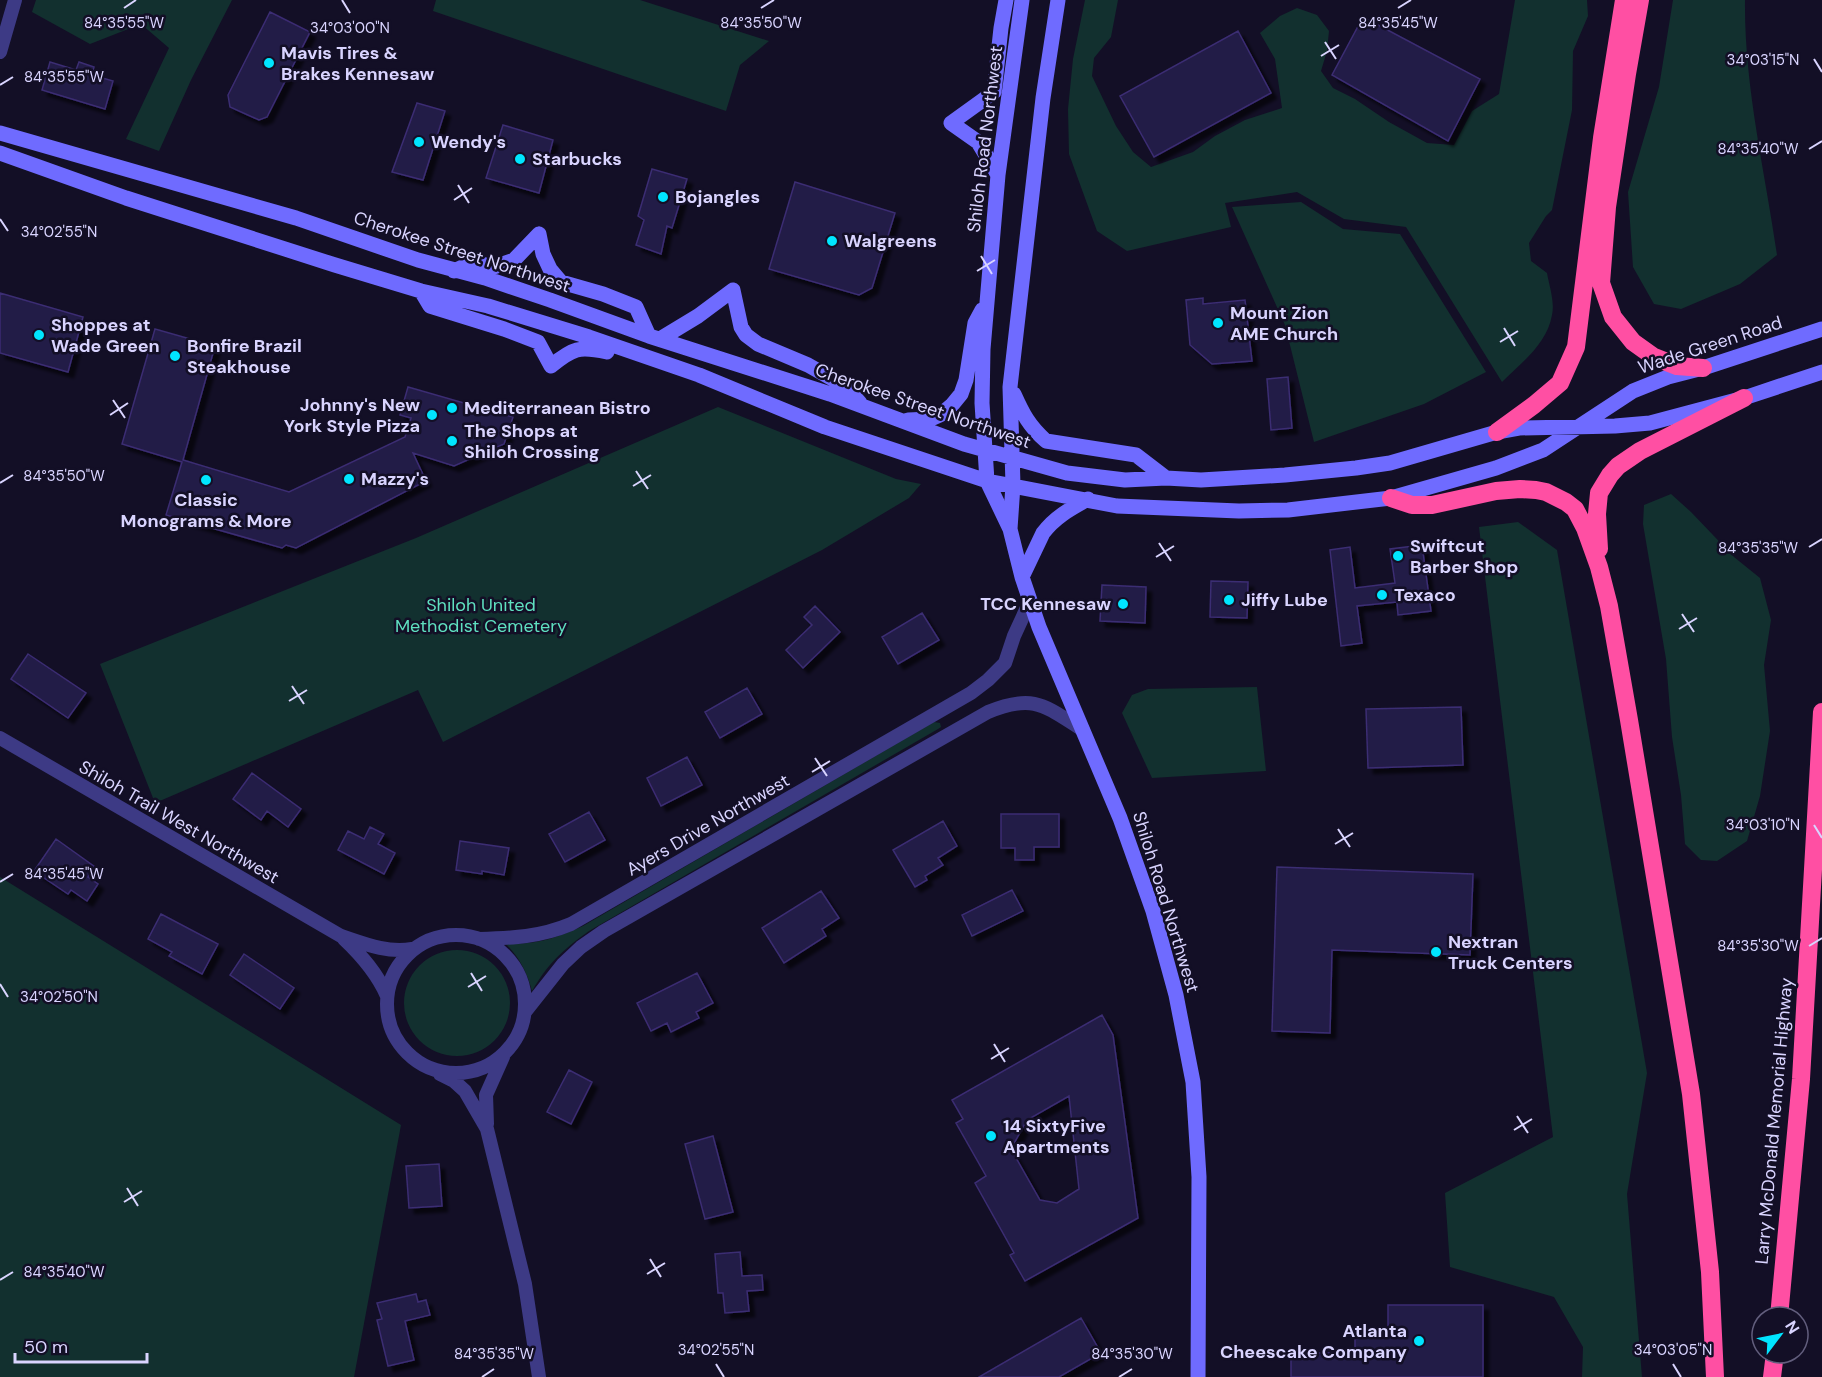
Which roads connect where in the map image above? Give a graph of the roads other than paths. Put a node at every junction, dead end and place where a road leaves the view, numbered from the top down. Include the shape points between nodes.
1 (15, 0) edge
2 (1006, 0) edge
3 (1022, 0) edge
4 (1058, 0) edge
5 (1624, 0) edge
6 (1640, 0) edge
7 (0, 52) edge
8 (0, 133) edge
9 (0, 153) edge
10 (998, 175) junction
11 (454, 271) junction
12 (421, 291) junction
13 (987, 303) junction
14 (1822, 329) edge
15 (654, 337) junction
16 (663, 363) junction
17 (1703, 368) junction
18 (1822, 372) edge
19 (1010, 387) junction
20 (1744, 398) junction
21 (863, 406) junction
22 (902, 420) junction
23 (1581, 426) junction
24 (1497, 432) junction
25 (985, 450) junction
26 (1012, 458) junction
27 (1166, 478) junction
28 (987, 481) junction
29 (1013, 485) junction
30 (1391, 498) junction
31 (1088, 499) junction
32 (1010, 529) junction
33 (1599, 567) junction
34 (1022, 577) junction
35 (1030, 601) junction
36 (1822, 712) edge
37 (1083, 730) junction
38 (0, 738) edge
39 (340, 936) junction
40 (479, 939) junction
41 (412, 949) junction
42 (387, 996) junction
43 (525, 1012) junction
44 (505, 1053) junction
45 (428, 1068) junction
46 (487, 1129) junction
47 (1780, 1305) edge
48 (539, 1377) edge
49 (1198, 1377) edge
50 (1715, 1377) edge

1 - 7 street
2 - 10 main road via 994,92 951,123 978,142
3 - 10 main road, Shiloh Road Northwest
4 - 19 main road, Shiloh Road Northwest
5 - 24 highway via 1576,348 1560,383
6 - 17 highway via 1607,207 1601,283 1613,317 1633,342 1654,357 1677,366
8 - 11 main road, Cherokee Street Northwest via 296,218
9 - 12 main road via 126,198
10 - 13 main road, Shiloh Road Northwest
11 - 15 main road, Cherokee Street Northwest via 486,278
11 - 15 main road via 472,262 494,267 514,260 539,234 550,270 561,282 636,307
12 - 16 main road via 488,306
12 - 16 main road via 430,306 538,342 550,366 568,352 587,348
13 - 22 main road via 975,323 961,394 947,410 931,419
13 - 25 main road, Shiloh Road Northwest via 982,403
14 - 17 main road, Wade Green Road
15 - 21 main road, Cherokee Street Northwest
15 - 21 main road via 698,316 734,290 746,335 845,386
16 - 28 main road via 825,427
17 - 23 main road, Wade Green Road via 1634,391
18 - 20 main road
19 - 26 main road, Shiloh Road Northwest
19 - 27 main road via 1024,418 1046,441 1136,455
20 - 23 main road via 1650,423
20 - 33 highway via 1640,451 1610,475 1599,494
21 - 22 main road, Cherokee Street Northwest
22 - 25 main road, Cherokee Street Northwest
23 - 24 main road, Cherokee Street Northwest
23 - 30 main road via 1543,450 1496,468
24 - 27 main road, Cherokee Street Northwest via 1390,463 1356,468 1201,480
25 - 26 main road, Cherokee Street Northwest
25 - 28 main road, Shiloh Road Northwest
26 - 27 main road, Cherokee Street Northwest via 1067,473 1125,480
26 - 29 main road, Shiloh Road Northwest
28 - 29 main road
28 - 32 main road, Shiloh Road Northwest
29 - 31 main road
29 - 32 main road, Shiloh Road Northwest
30 - 31 main road via 1239,512 1117,506
30 - 33 highway via 1412,505 1432,505 1496,491 1546,492 1575,509
31 - 34 main road via 1047,527
32 - 34 main road, Shiloh Road Northwest
33 - 50 highway via 1627,708 1690,1094 1710,1272
34 - 35 main road, Shiloh Road Northwest
35 - 37 main road, Shiloh Road Northwest
35 - 40 street, Ayers Drive Northwest via 1005,663 971,693 572,924 529,937
36 - 47 highway, Larry McDonald Memorial Highway via 1801,1079
37 - 43 street via 1052,710 1030,702 1016,702 988,712 604,931 567,959
37 - 49 main road, Shiloh Road Northwest via 1120,818 1152,911 1171,973 1193,1082 1199,1177
38 - 39 street, Shiloh Trail West Northwest
39 - 41 street, Shiloh Trail West Northwest via 385,950
39 - 42 street, Shiloh Trail West Northwest via 372,969
40 - 41 street via 448,934
40 - 43 street via 503,953 516,968 524,990
41 - 42 street via 399,963
42 - 45 street via 387,1014 400,1046
43 - 44 street via 518,1034
44 - 45 street via 493,1063 463,1073
44 - 46 street via 486,1095
45 - 46 street via 465,1090
46 - 48 street via 525,1284

